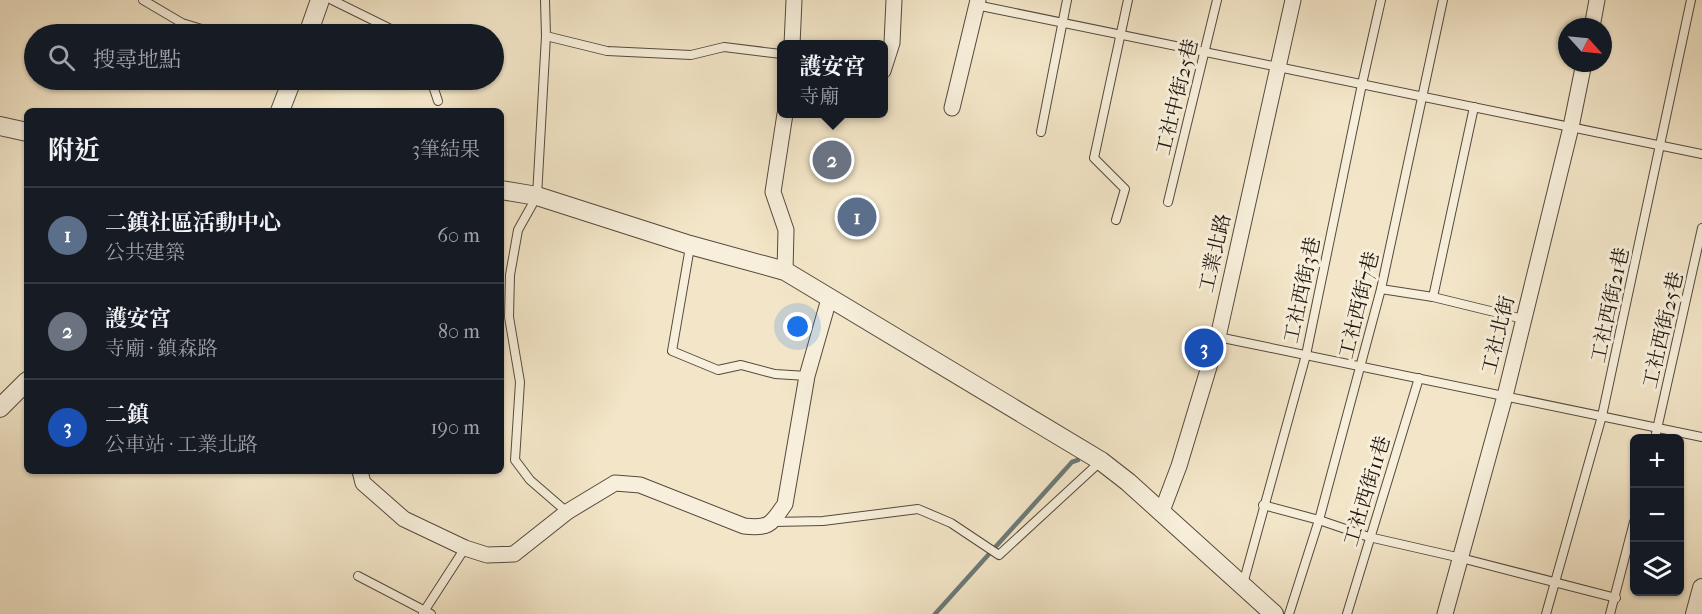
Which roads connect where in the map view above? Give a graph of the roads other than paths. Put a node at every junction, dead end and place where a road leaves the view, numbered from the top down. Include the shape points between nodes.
1 (143, 0) edge
2 (320, 0) edge
3 (332, 0) edge
4 (545, 0) edge
5 (794, 0) edge
6 (894, 0) edge
7 (1067, 0) edge
8 (1128, 0) edge
9 (1217, 0) edge
10 (1293, 0) edge
11 (1381, 0) edge
12 (1443, 0) edge
13 (1597, 0) edge
14 (1690, 0) edge
15 (977, 3) edge
16 (1594, 18) edge
17 (1063, 23) junction
18 (185, 24) edge
19 (312, 24) edge
20 (381, 24) edge
21 (1121, 35) junction
22 (546, 36) junction
23 (792, 40) edge
24 (1205, 52) junction
25 (777, 54) edge
26 (888, 55) edge
27 (1279, 67) junction
28 (1582, 72) edge
29 (1362, 84) junction
30 (288, 90) edge
31 (434, 90) edge
32 (1422, 96) junction
33 (438, 100) dead end
34 (1474, 107) junction
35 (281, 108) edge
36 (952, 108) dead end
37 (784, 118) edge
38 (0, 126) edge
39 (1571, 127) junction
40 (24, 131) edge
41 (1041, 132) dead end
42 (1661, 145) junction
43 (1702, 154) edge
44 (504, 190) edge
45 (537, 196) junction
46 (1168, 202) dead end
47 (1116, 220) dead end
48 (1702, 228) edge
49 (690, 245) junction
50 (785, 271) junction
51 (1382, 289) junction
52 (1433, 297) junction
53 (829, 299) junction
54 (1523, 319) junction
55 (1218, 337) junction
56 (1306, 355) junction
57 (1362, 366) junction
58 (807, 376) junction
59 (1419, 378) junction
60 (24, 384) edge
61 (1505, 396) junction
62 (0, 408) edge
63 (1602, 416) junction
64 (1658, 427) junction
65 (1656, 434) edge
66 (1702, 436) edge
67 (1101, 461) junction
68 (361, 474) edge
69 (1263, 505) junction
70 (1162, 511) junction
71 (567, 513) junction
72 (1319, 520) junction
73 (773, 522) junction
74 (1370, 537) junction
75 (1630, 542) edge
76 (465, 548) junction
77 (1461, 558) junction
78 (358, 576) dead end
79 (1556, 583) junction
80 (1243, 584) junction
81 (1702, 588) edge
82 (1616, 598) junction
83 (426, 613) edge
84 (1274, 614) edge
85 (1289, 614) edge
86 (1347, 614) edge
87 (1445, 614) edge
88 (1546, 614) edge
89 (1610, 614) edge
90 (1695, 614) edge

1 - 18 lane
2 - 19 street
3 - 20 lane
4 - 22 lane
5 - 23 street
6 - 26 street
7 - 17 lane
8 - 21 lane
9 - 24 lane, 工社中街25巷
10 - 27 street, 工業北路
11 - 29 lane, 工社西街3巷
12 - 32 lane, 工社西街7巷
13 - 16 street
14 - 42 lane, 工社西街21巷
15 - 17 lane
15 - 36 street
17 - 21 lane
17 - 41 lane
21 - 24 lane
21 - 47 lane via 1094,158 1125,189
22 - 25 lane via 607,51 691,55 724,47
22 - 45 lane
24 - 27 lane
24 - 46 lane, 工社中街25巷
27 - 29 lane
27 - 55 street, 工業北路
28 - 39 street, 工社北街
29 - 32 lane
29 - 56 lane, 工社西街3巷
30 - 35 street
31 - 33 lane
32 - 34 lane
32 - 51 lane, 工社西街7巷
34 - 39 lane
34 - 52 lane
37 - 50 street via 773,192 786,230
38 - 40 street
39 - 42 lane
39 - 54 street, 工社北街
42 - 43 lane
42 - 63 lane, 工社西街21巷
44 - 45 street
45 - 49 street
45 - 71 lane via 518,230 510,275 509,317 520,382 515,460 530,480
48 - 64 lane, 工社西街25巷
49 - 50 street
49 - 58 lane via 672,351 718,370 741,365 775,374
50 - 53 street
51 - 52 lane
51 - 57 lane, 工社西街7巷
52 - 54 lane
53 - 58 street
53 - 67 street
54 - 61 street, 工社北街
55 - 56 lane
55 - 70 street, 工業北路
56 - 57 lane
56 - 69 lane, 工社西街3巷
57 - 59 lane
57 - 72 lane, 工社西街7巷
58 - 73 street via 785,504
59 - 61 lane
59 - 74 lane, 工社西街11巷
60 - 62 street
61 - 63 lane
61 - 77 street, 工社北街
63 - 64 lane
63 - 79 lane, 工社西街21巷
64 - 65 lane, 工社西街25巷
64 - 66 lane
67 - 70 street
67 - 73 lane via 999,555 951,523 918,509 823,521
68 - 76 street via 363,483 404,519
69 - 72 lane
69 - 80 lane, 工社西街3巷
70 - 80 street
71 - 73 street via 615,483 640,485 744,526 760,528
71 - 76 street via 514,555 487,555
72 - 74 lane
72 - 85 lane, 工社西街7巷
74 - 77 lane
74 - 86 lane, 工社西街11巷
75 - 82 lane
76 - 83 lane
77 - 79 lane
77 - 87 street, 工社北街
78 - 83 lane
79 - 82 lane
79 - 88 lane, 工社西街21巷
80 - 84 street
81 - 90 street
82 - 89 lane

